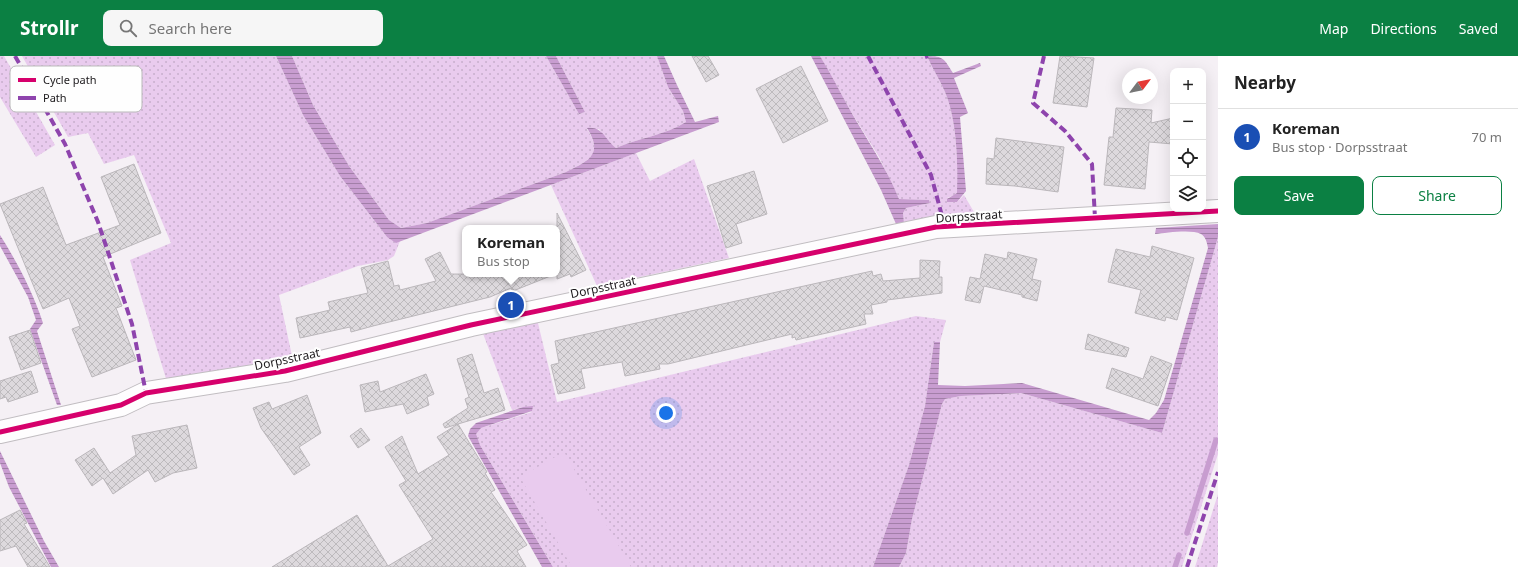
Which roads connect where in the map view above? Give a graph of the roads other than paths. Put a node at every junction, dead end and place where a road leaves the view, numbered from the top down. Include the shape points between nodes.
1 (1218, 212) edge
2 (0, 432) edge

1 - 2 street, Dorpsstraat via 936,227 471,325 285,371 146,393 121,405

